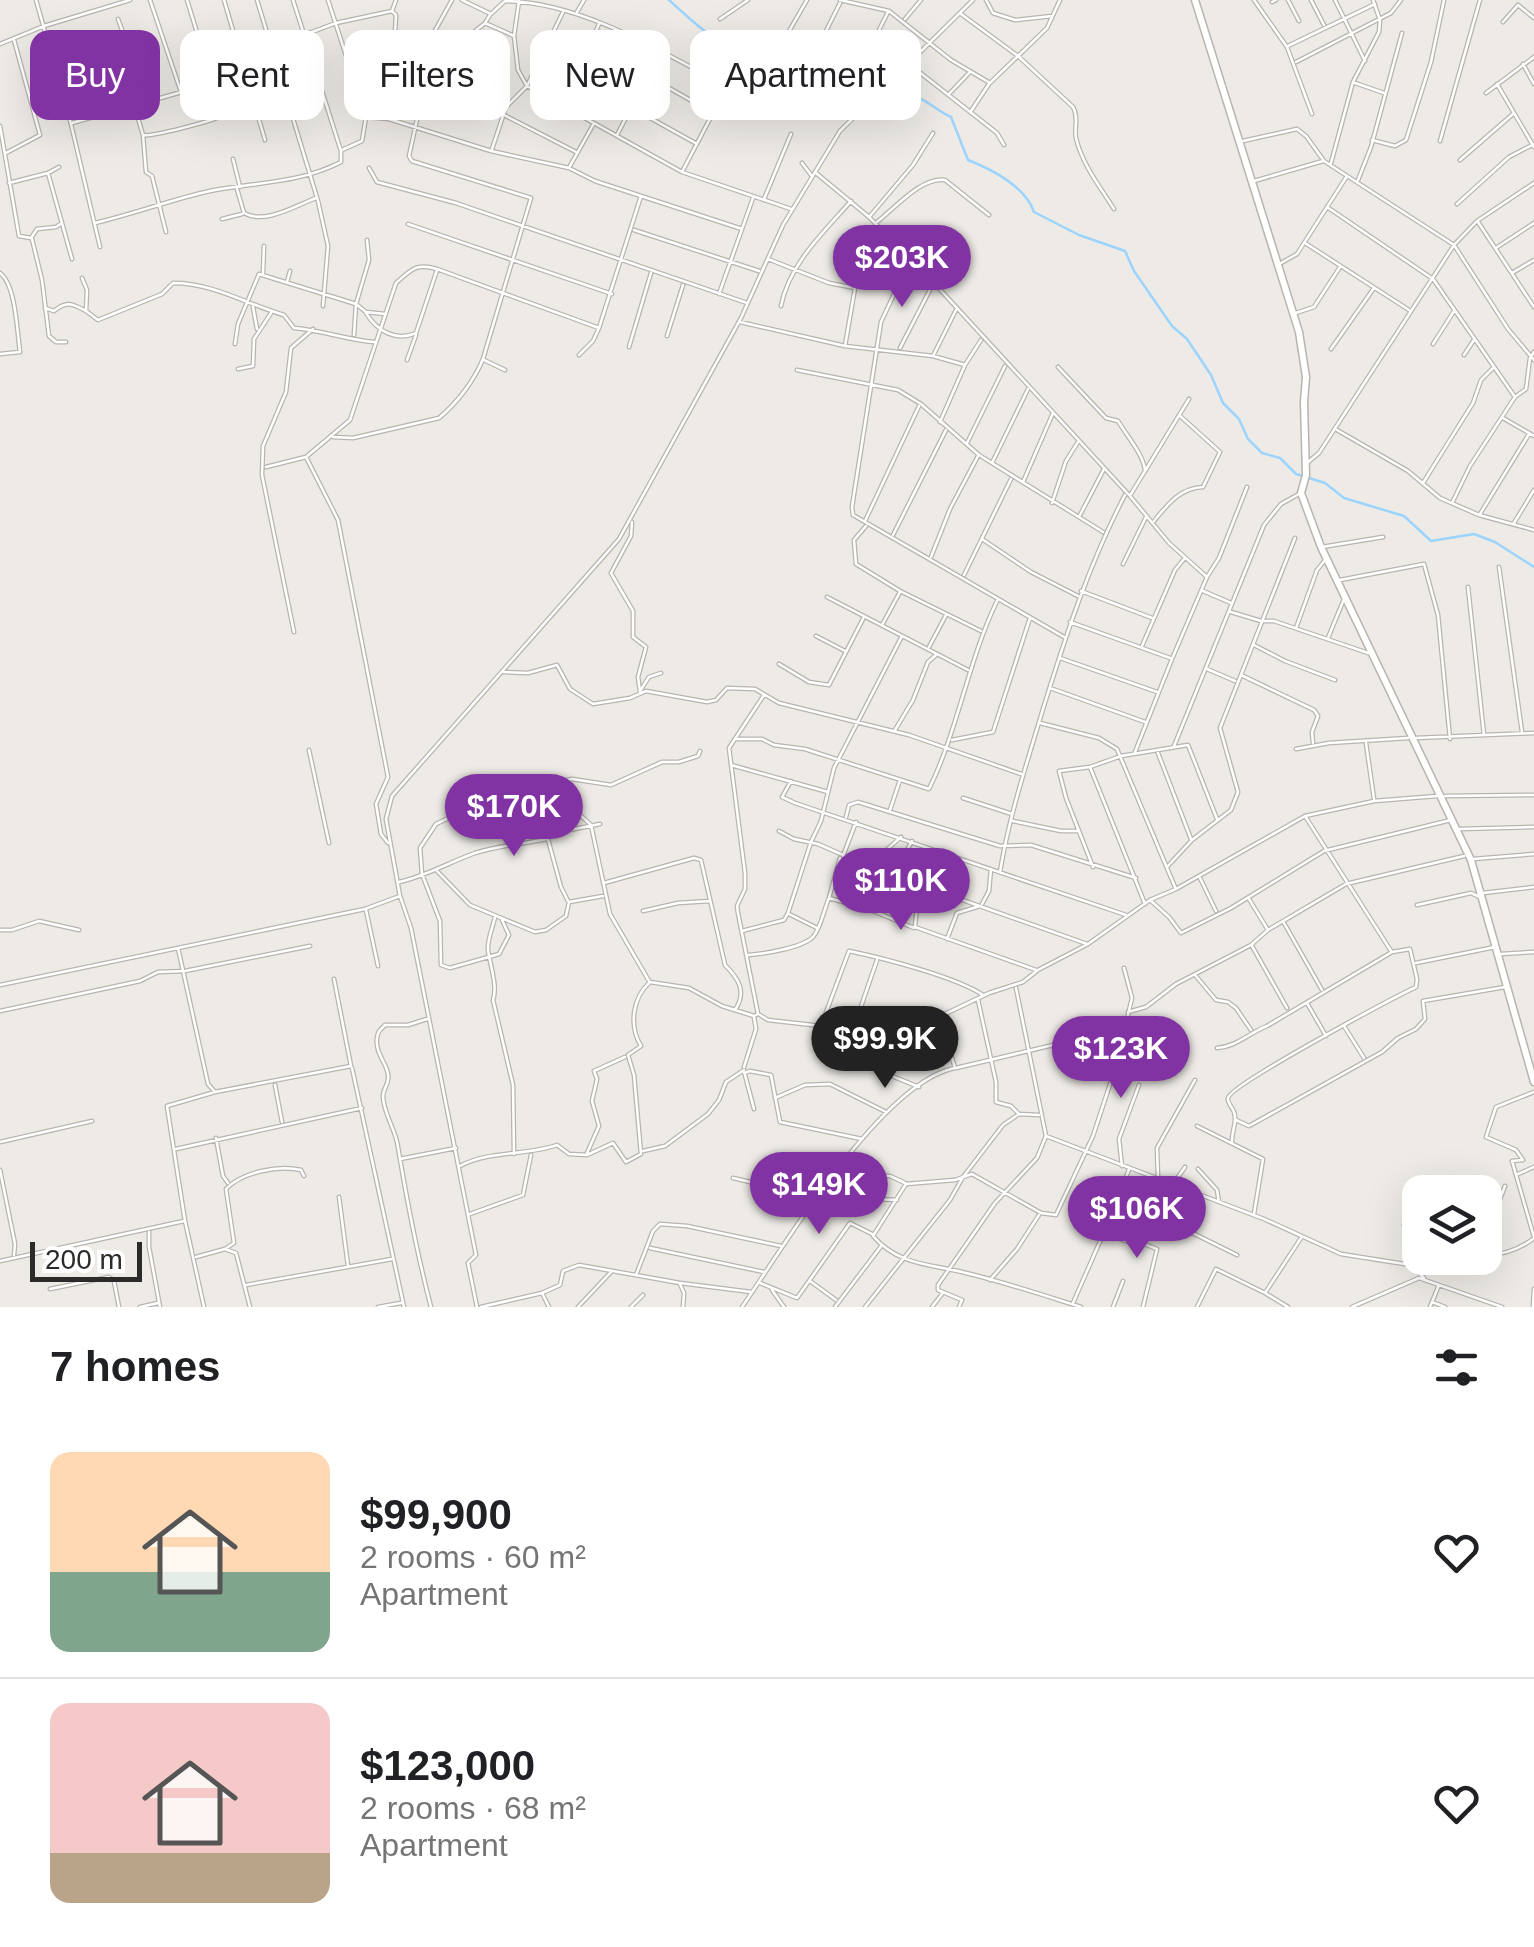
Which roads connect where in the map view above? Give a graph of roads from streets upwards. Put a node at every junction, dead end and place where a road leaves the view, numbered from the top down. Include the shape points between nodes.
1 (36, 0) edge
2 (130, 0) edge
3 (150, 0) edge
4 (187, 0) edge
5 (224, 0) edge
6 (257, 0) edge
7 (293, 0) edge
8 (328, 0) edge
9 (396, 0) edge
10 (452, 0) edge
11 (462, 0) edge
12 (504, 0) edge
13 (584, 0) edge
14 (748, 0) edge
15 (808, 0) edge
16 (841, 0) edge
17 (922, 0) edge
18 (973, 0) edge
19 (986, 0) edge
20 (1060, 0) edge
21 (1195, 0) edge
22 (1254, 0) edge
23 (1288, 0) edge
24 (1311, 0) edge
25 (1335, 0) edge
26 (1358, 0) edge
27 (1401, 0) edge
28 (1444, 0) edge
29 (1480, 0) edge
30 (519, 1) edge
31 (1260, 2) edge
32 (1374, 2) edge
33 (549, 3) edge
34 (1362, 9) junction
35 (564, 10) junction
36 (392, 11) junction
37 (889, 11) junction
38 (576, 13) junction
39 (960, 13) junction
40 (490, 14) junction
41 (1053, 16) junction
42 (118, 18) dead end
43 (1534, 18) edge
44 (720, 19) dead end
45 (1343, 19) junction
46 (904, 20) junction
47 (1380, 20) junction
48 (336, 22) junction
49 (1299, 22) dead end
50 (1503, 22) dead end
51 (486, 23) junction
52 (599, 24) junction
53 (44, 26) junction
54 (1325, 28) junction
55 (122, 30) edge
56 (196, 30) edge
57 (232, 30) edge
58 (267, 30) edge
59 (303, 30) edge
60 (315, 30) edge
61 (394, 30) edge
62 (435, 30) edge
63 (477, 30) edge
64 (596, 30) edge
65 (613, 30) edge
66 (790, 30) edge
67 (826, 30) edge
68 (879, 30) edge
69 (1350, 34) junction
70 (1402, 34) dead end
71 (514, 36) junction
72 (14, 40) junction
73 (930, 42) junction
74 (0, 44) edge
75 (344, 47) edge
76 (1287, 47) junction
77 (921, 51) edge
78 (1018, 56) junction
79 (1534, 57) edge
80 (1365, 60) junction
81 (1294, 63) junction
82 (1523, 64) junction
83 (970, 72) junction
84 (921, 73) edge
85 (990, 82) junction
86 (1353, 82) junction
87 (1497, 84) junction
88 (1534, 84) edge
89 (527, 86) junction
90 (180, 87) edge
91 (530, 88) edge
92 (670, 89) edge
93 (1384, 93) junction
94 (1486, 93) dead end
95 (948, 95) junction
96 (324, 97) edge
97 (510, 103) edge
98 (970, 112) junction
99 (1514, 113) junction
100 (1312, 114) dead end
101 (510, 118) edge
102 (84, 120) edge
103 (138, 120) edge
104 (214, 120) edge
105 (259, 120) edge
106 (294, 120) edge
107 (366, 120) edge
108 (394, 120) edge
109 (417, 120) edge
110 (501, 120) edge
111 (587, 120) edge
112 (625, 120) edge
113 (654, 120) edge
114 (850, 120) edge
115 (71, 124) junction
116 (593, 124) junction
117 (0, 128) edge
118 (416, 128) junction
119 (933, 133) dead end
120 (792, 134) dead end
121 (143, 135) junction
122 (616, 136) junction
123 (265, 140) dead end
124 (1372, 140) junction
125 (1440, 141) dead end
126 (1240, 142) junction
127 (697, 144) junction
128 (1004, 145) dead end
129 (1534, 145) edge
130 (341, 150) junction
131 (492, 151) junction
132 (576, 152) junction
133 (6, 153) junction
134 (233, 159) dead end
135 (1324, 160) junction
136 (1460, 160) dead end
137 (802, 164) dead end
138 (2, 165) edge
139 (1331, 165) junction
140 (59, 167) dead end
141 (370, 168) dead end
142 (570, 168) junction
143 (682, 172) junction
144 (48, 173) junction
145 (310, 174) junction
146 (814, 174) junction
147 (1348, 174) junction
148 (1357, 180) junction
149 (1253, 182) junction
150 (8, 183) junction
151 (1534, 183) edge
152 (239, 189) junction
153 (641, 195) junction
154 (317, 197) junction
155 (754, 197) junction
156 (764, 200) junction
157 (852, 201) junction
158 (1457, 204) dead end
159 (160, 207) junction
160 (1327, 208) junction
161 (1114, 209) dead end
162 (792, 210) junction
163 (244, 213) junction
164 (989, 215) dead end
165 (869, 217) junction
166 (222, 219) dead end
167 (1477, 221) junction
168 (62, 222) junction
169 (95, 223) junction
170 (408, 224) dead end
171 (876, 224) junction
172 (1534, 224) edge
173 (523, 225) junction
174 (742, 229) junction
175 (632, 230) junction
176 (166, 232) dead end
177 (31, 238) junction
178 (367, 240) dead end
179 (1305, 243) junction
180 (1454, 245) junction
181 (264, 246) dead end
182 (100, 247) dead end
183 (1495, 249) junction
184 (72, 259) dead end
185 (766, 259) junction
186 (910, 260) junction
187 (1534, 260) edge
188 (514, 262) junction
189 (622, 262) junction
190 (731, 262) junction
191 (1279, 264) junction
192 (1340, 266) junction
193 (438, 269) junction
194 (797, 271) junction
195 (290, 272) dead end
196 (652, 272) junction
197 (761, 272) junction
198 (0, 273) edge
199 (263, 274) junction
200 (1511, 274) junction
201 (82, 278) dead end
202 (1432, 279) junction
203 (287, 283) junction
204 (684, 283) junction
205 (934, 283) junction
206 (1375, 287) junction
207 (238, 288) dead end
208 (323, 292) junction
209 (502, 292) junction
210 (612, 294) junction
211 (719, 295) junction
212 (235, 296) junction
213 (247, 301) junction
214 (747, 303) junction
215 (356, 304) junction
216 (1533, 304) edge
217 (253, 305) junction
218 (323, 306) dead end
219 (781, 306) dead end
220 (44, 308) junction
221 (956, 308) junction
222 (1454, 310) junction
223 (86, 311) junction
224 (272, 311) junction
225 (366, 312) junction
226 (1411, 312) junction
227 (387, 314) junction
228 (1294, 314) junction
229 (738, 322) junction
230 (599, 328) junction
231 (258, 330) junction
232 (313, 330) junction
233 (380, 330) junction
234 (416, 333) junction
235 (354, 336) junction
236 (666, 336) dead end
237 (982, 339) junction
238 (1474, 339) junction
239 (66, 342) dead end
240 (375, 342) junction
241 (235, 344) dead end
242 (1433, 344) dead end
243 (845, 346) junction
244 (630, 347) dead end
245 (876, 348) junction
246 (1331, 349) dead end
247 (899, 351) junction
248 (1534, 352) edge
249 (0, 354) edge
250 (579, 355) dead end
251 (1464, 355) dead end
252 (932, 356) junction
253 (1532, 359) edge
254 (407, 360) dead end
255 (483, 360) junction
256 (1006, 364) junction
257 (965, 365) junction
258 (1058, 368) dead end
259 (1494, 368) junction
260 (238, 369) dead end
261 (505, 370) dead end
262 (797, 370) dead end
263 (871, 384) junction
264 (1028, 388) junction
265 (1516, 396) junction
266 (1190, 399) dead end
267 (920, 404) junction
268 (1053, 412) junction
269 (1179, 414) junction
270 (1502, 417) junction
271 (940, 422) junction
272 (947, 429) junction
273 (1334, 429) junction
274 (1532, 436) edge
275 (332, 437) junction
276 (1079, 441) junction
277 (966, 445) junction
278 (979, 455) junction
279 (306, 457) junction
280 (992, 464) junction
281 (1305, 464) junction
282 (264, 468) junction
283 (1104, 469) junction
284 (1145, 470) junction
285 (1012, 478) junction
286 (1022, 483) junction
287 (1422, 484) junction
288 (1247, 486) dead end
289 (1534, 490) edge
290 (1301, 493) junction
291 (1128, 494) junction
292 (1052, 503) junction
293 (1452, 503) junction
294 (1147, 516) junction
295 (1479, 516) junction
296 (1079, 517) junction
297 (631, 520) junction
298 (1153, 523) junction
299 (866, 524) junction
300 (1514, 524) junction
301 (1534, 530) edge
302 (1105, 534) junction
303 (1384, 536) dead end
304 (892, 537) junction
305 (1295, 538) dead end
306 (982, 539) junction
307 (1321, 547) junction
308 (930, 558) junction
309 (1185, 558) junction
310 (1327, 558) junction
311 (1123, 564) dead end
312 (1499, 567) dead end
313 (963, 576) junction
314 (1207, 577) junction
315 (1338, 580) junction
316 (1468, 587) dead end
317 (900, 591) junction
318 (1081, 591) junction
319 (1202, 591) junction
320 (1078, 596) junction
321 (1345, 596) junction
322 (827, 597) dead end
323 (998, 600) junction
324 (1232, 604) junction
325 (1230, 611) junction
326 (946, 615) junction
327 (865, 616) junction
328 (1030, 617) junction
329 (1154, 618) junction
330 (1070, 622) junction
331 (1261, 622) junction
332 (882, 626) junction
333 (1296, 628) junction
334 (983, 631) junction
335 (294, 632) dead end
336 (816, 636) dead end
337 (902, 636) junction
338 (1064, 637) junction
339 (1328, 639) junction
340 (1252, 644) junction
341 (928, 648) junction
342 (1142, 648) junction
343 (845, 651) junction
344 (938, 654) junction
345 (1373, 654) junction
346 (1059, 657) junction
347 (1172, 659) junction
348 (779, 664) dead end
349 (1207, 669) junction
350 (502, 671) junction
351 (661, 672) dead end
352 (970, 672) junction
353 (1240, 675) junction
354 (1335, 680) dead end
355 (1237, 682) junction
356 (1050, 688) junction
357 (640, 692) junction
358 (1158, 692) junction
359 (764, 695) junction
360 (1039, 722) junction
361 (1146, 722) junction
362 (860, 724) junction
363 (894, 732) junction
364 (1534, 733) edge
365 (1522, 734) junction
366 (1484, 736) junction
367 (1413, 738) junction
368 (1450, 738) junction
369 (736, 740) junction
370 (949, 740) junction
371 (1366, 740) junction
372 (1312, 746) junction
373 (947, 747) junction
374 (1173, 747) junction
375 (1296, 749) dead end
376 (309, 750) dead end
377 (700, 751) dead end
378 (1158, 751) junction
379 (1135, 754) junction
380 (1121, 756) junction
381 (840, 760) junction
382 (729, 765) junction
383 (1090, 767) junction
384 (1021, 774) junction
385 (558, 780) junction
386 (900, 780) junction
387 (791, 781) junction
388 (828, 792) junction
389 (1534, 795) edge
390 (1442, 796) junction
391 (962, 798) dead end
392 (564, 800) junction
393 (1374, 801) junction
394 (890, 811) junction
395 (824, 812) junction
396 (1013, 814) junction
397 (1304, 816) junction
398 (846, 818) junction
399 (1217, 820) junction
400 (1453, 820) junction
401 (1012, 821) junction
402 (856, 822) junction
403 (600, 824) dead end
404 (591, 826) junction
405 (1534, 828) edge
406 (1458, 830) junction
407 (779, 831) dead end
408 (1080, 831) junction
409 (900, 837) junction
410 (547, 839) junction
411 (1192, 840) junction
412 (912, 841) junction
413 (811, 842) junction
414 (329, 843) dead end
415 (390, 845) junction
416 (1005, 846) junction
417 (1324, 851) junction
418 (1534, 854) edge
419 (842, 857) junction
420 (1470, 857) junction
421 (1093, 867) junction
422 (1167, 867) junction
423 (991, 869) junction
424 (875, 870) junction
425 (436, 871) junction
426 (1000, 872) junction
427 (422, 874) junction
428 (1199, 876) junction
429 (1136, 878) junction
430 (399, 882) junction
431 (911, 882) junction
432 (604, 883) junction
433 (1346, 884) junction
434 (1534, 887) edge
435 (1176, 889) junction
436 (1482, 895) junction
437 (400, 896) junction
438 (604, 896) junction
439 (829, 898) junction
440 (1248, 898) junction
441 (1150, 900) junction
442 (711, 901) junction
443 (569, 902) junction
444 (982, 905) junction
445 (1146, 905) junction
446 (1416, 905) dead end
447 (365, 908) junction
448 (643, 912) dead end
449 (1216, 912) junction
450 (788, 913) junction
451 (1128, 915) junction
452 (495, 917) junction
453 (502, 920) junction
454 (1283, 922) junction
455 (817, 928) junction
456 (0, 930) edge
457 (79, 930) dead end
458 (742, 930) junction
459 (919, 930) junction
460 (1268, 930) junction
461 (946, 940) junction
462 (1088, 944) junction
463 (1251, 945) junction
464 (310, 946) dead end
465 (178, 947) junction
466 (1496, 950) junction
467 (1392, 952) junction
468 (1534, 952) edge
469 (746, 955) junction
470 (878, 958) junction
471 (491, 959) junction
472 (1414, 964) junction
473 (378, 966) dead end
474 (1124, 968) dead end
475 (1038, 970) junction
476 (185, 971) junction
477 (1194, 974) junction
478 (334, 979) dead end
479 (650, 982) junction
480 (0, 984) edge
481 (1016, 986) junction
482 (1506, 986) junction
483 (1323, 992) junction
484 (984, 995) junction
485 (977, 998) junction
486 (1306, 1002) junction
487 (735, 1010) junction
488 (0, 1011) edge
489 (1289, 1011) junction
490 (1127, 1013) junction
491 (756, 1015) junction
492 (940, 1017) junction
493 (428, 1019) junction
494 (1344, 1025) junction
495 (820, 1026) junction
496 (1252, 1031) junction
497 (1326, 1037) junction
498 (1120, 1038) junction
499 (1534, 1041) edge
500 (1524, 1044) junction
501 (842, 1048) junction
502 (1217, 1048) dead end
503 (1028, 1052) junction
504 (628, 1055) junction
505 (1365, 1060) junction
506 (992, 1061) junction
507 (862, 1064) junction
508 (351, 1066) junction
509 (956, 1068) junction
510 (744, 1071) junction
511 (1195, 1080) dead end
512 (274, 1082) junction
513 (1534, 1082) edge
514 (1139, 1085) dead end
515 (919, 1086) junction
516 (215, 1092) junction
517 (1534, 1092) edge
518 (776, 1098) junction
519 (362, 1108) junction
520 (754, 1109) dead end
521 (887, 1113) junction
522 (1019, 1114) junction
523 (1041, 1115) junction
524 (1236, 1120) junction
525 (92, 1121) dead end
526 (282, 1123) junction
527 (1197, 1126) dead end
528 (1046, 1136) junction
529 (216, 1138) junction
530 (863, 1140) junction
531 (0, 1142) edge
532 (1232, 1142) junction
533 (456, 1148) junction
534 (174, 1149) junction
535 (643, 1150) junction
536 (1085, 1153) junction
537 (514, 1154) junction
538 (531, 1154) junction
539 (587, 1154) junction
540 (849, 1156) junction
541 (399, 1159) junction
542 (460, 1166) junction
543 (1122, 1167) junction
544 (1186, 1167) dead end
545 (1534, 1167) edge
546 (1129, 1169) junction
547 (1198, 1169) dead end
548 (0, 1170) edge
549 (1516, 1174) junction
550 (304, 1176) dead end
551 (963, 1177) junction
552 (732, 1178) dead end
553 (1158, 1179) junction
554 (229, 1184) junction
555 (906, 1184) junction
556 (1173, 1184) junction
557 (827, 1186) junction
558 (1504, 1186) dead end
559 (1502, 1191) edge
560 (1005, 1194) junction
561 (338, 1197) dead end
562 (817, 1198) junction
563 (898, 1200) junction
564 (1117, 1204) junction
565 (1220, 1204) junction
566 (1148, 1212) junction
567 (1040, 1213) junction
568 (469, 1215) junction
569 (1254, 1216) junction
570 (185, 1221) junction
571 (150, 1231) junction
572 (1104, 1232) junction
573 (874, 1234) junction
574 (1302, 1237) junction
575 (1534, 1237) edge
576 (1140, 1244) junction
577 (882, 1245) junction
578 (783, 1246) junction
579 (646, 1248) junction
580 (225, 1250) junction
581 (1502, 1254) edge
582 (1237, 1255) dead end
583 (14, 1256) junction
584 (194, 1258) junction
585 (901, 1258) junction
586 (393, 1259) junction
587 (0, 1261) edge
588 (348, 1267) junction
589 (613, 1270) junction
590 (948, 1270) junction
591 (766, 1272) junction
592 (636, 1275) junction
593 (1424, 1278) junction
594 (809, 1280) junction
595 (1123, 1280) dead end
596 (988, 1281) junction
597 (759, 1282) junction
598 (680, 1284) junction
599 (1439, 1284) junction
600 (246, 1285) junction
601 (50, 1289) dead end
602 (771, 1289) junction
603 (1534, 1289) edge
604 (753, 1292) junction
605 (942, 1292) junction
606 (542, 1293) junction
607 (1265, 1293) junction
608 (643, 1295) dead end
609 (839, 1301) junction
610 (1072, 1304) junction
611 (1431, 1304) edge
612 (160, 1305) edge
613 (403, 1305) edge
614 (119, 1307) edge
615 (140, 1307) edge
616 (204, 1307) edge
617 (250, 1307) edge
618 (378, 1307) edge
619 (431, 1307) edge
620 (479, 1307) edge
621 (549, 1307) edge
622 (578, 1307) edge
623 (630, 1307) edge
624 (682, 1307) edge
625 (742, 1307) edge
626 (784, 1307) edge
627 (835, 1307) edge
628 (865, 1307) edge
629 (932, 1307) edge
630 (959, 1307) edge
631 (1081, 1307) edge
632 (1114, 1307) edge
633 (1143, 1307) edge
634 (1196, 1307) edge
635 (1288, 1307) edge
636 (1352, 1307) edge
637 (1444, 1307) edge
638 (1502, 1307) edge
639 (1533, 1307) edge

1 - 53 street
2 - 53 street
3 - 90 street
4 - 56 street
5 - 57 street
6 - 58 street
7 - 59 street
8 - 48 street
9 - 36 street
10 - 62 street
11 - 40 street
12 - 30 street
12 - 40 street
13 - 38 street
14 - 44 street
15 - 66 street
16 - 37 street
16 - 67 street
17 - 46 street
18 - 39 street
19 - 41 street via 994,13 1015,20
20 - 41 street
21 - 126 street
22 - 31 street
23 - 49 street
24 - 54 street
25 - 45 street
26 - 34 street
27 - 47 street
28 - 124 street via 1406,140 1395,146
29 - 125 street
30 - 33 street
30 - 71 street
31 - 76 street
32 - 34 street
32 - 47 street
33 - 35 street
34 - 45 street
35 - 38 street
35 - 89 street
36 - 48 street
36 - 61 street
37 - 46 street
37 - 68 street
38 - 52 street
39 - 73 street
39 - 78 street
40 - 51 street
41 - 78 street
42 - 55 street
43 - 50 street via 1518,5
45 - 54 street
45 - 69 street
46 - 73 street
47 - 69 street
47 - 80 street
48 - 60 street
48 - 75 street
51 - 63 street
51 - 71 street
52 - 64 street
52 - 65 street
53 - 72 street
53 - 115 street
54 - 76 street
69 - 80 street
69 - 81 street
70 - 93 street
71 - 89 street
72 - 74 street
72 - 133 street via 40,135
73 - 77 street
73 - 83 street
76 - 81 street
78 - 85 street
78 - 161 street via 1073,107 1085,162
79 - 82 street
80 - 86 street
81 - 100 street
82 - 87 street
82 - 88 street
83 - 85 street
83 - 95 street
84 - 95 street
85 - 98 street
86 - 93 street
86 - 139 street
87 - 94 street
87 - 99 street
89 - 91 street
89 - 97 street
92 - 127 street via 713,113
93 - 124 street
95 - 98 street
96 - 130 street
98 - 128 street
99 - 129 street
99 - 136 street
101 - 132 street
102 - 115 street
103 - 121 street
104 - 121 street
105 - 123 street
106 - 145 street
107 - 130 street via 362,141
108 - 118 street
109 - 118 street
110 - 131 street
111 - 116 street
112 - 122 street
113 - 127 street
114 - 146 street
115 - 169 street
116 - 122 street
116 - 132 street
117 - 133 street
118 - 131 street
118 - 173 street via 409,159 531,198
119 - 165 street
120 - 156 street
121 - 159 street via 144,164
122 - 143 street
124 - 148 street
126 - 135 street via 1297,128
126 - 149 street
127 - 143 street
129 - 158 street via 1509,157
130 - 145 street via 339,164
131 - 142 street
132 - 142 street
133 - 138 street
134 - 152 street
135 - 139 street
135 - 149 street
137 - 146 street
138 - 150 street
139 - 147 street
140 - 144 street
141 - 173 street via 377,182
142 - 153 street
143 - 155 street
144 - 150 street
144 - 168 street
145 - 152 street
145 - 154 street
146 - 157 street
146 - 162 street
147 - 148 street
147 - 160 street
148 - 180 street
149 - 191 street
150 - 177 street via 18,236
151 - 167 street
152 - 159 street
152 - 163 street
153 - 174 street
153 - 175 street
154 - 163 street via 276,214
154 - 208 street via 328,246
155 - 156 street
155 - 174 street
156 - 162 street
157 - 165 street
157 - 194 street
159 - 169 street
159 - 176 street
160 - 179 street
160 - 202 street
162 - 185 street
163 - 166 street
164 - 171 street via 938,179
165 - 171 street
167 - 180 street
167 - 183 street
168 - 177 street via 37,229
168 - 184 street
169 - 182 street
170 - 188 street
171 - 186 street
172 - 183 street
173 - 188 street
173 - 189 street
174 - 190 street
175 - 189 street
175 - 190 street
177 - 220 street
178 - 215 street via 368,268
179 - 191 street
179 - 192 street
180 - 202 street
180 - 253 street
181 - 199 street
183 - 200 street
185 - 194 street
185 - 197 street
186 - 205 street
186 - 245 street via 886,308
187 - 200 street
188 - 209 street
188 - 210 street
189 - 196 street
189 - 210 street
190 - 197 street
190 - 211 street
191 - 228 street
192 - 206 street
192 - 228 street via 1314,307
193 - 209 street
193 - 227 street via 412,268 396,283
193 - 234 street
194 - 219 street
194 - 243 street via 855,288
195 - 203 street
196 - 204 street
196 - 244 street
197 - 214 street
198 - 249 street via 7,278 20,352
199 - 203 street
199 - 213 street via 256,276
200 - 216 street
201 - 223 street
202 - 222 street
202 - 226 street
203 - 208 street
204 - 211 street
204 - 236 street
205 - 221 street
205 - 247 street
206 - 226 street
206 - 246 street
207 - 212 street
208 - 215 street
208 - 218 street
209 - 230 street
209 - 255 street
210 - 230 street
211 - 214 street
212 - 213 street
212 - 223 street via 173,283 108,317 98,320
213 - 217 street
213 - 241 street
214 - 229 street
215 - 225 street
215 - 235 street
217 - 224 street
217 - 231 street
220 - 223 street via 72,303
220 - 239 street via 49,336
221 - 237 street
221 - 252 street
222 - 238 street
222 - 242 street
224 - 231 street
224 - 232 street via 294,328
225 - 227 street
225 - 233 street
226 - 273 street
227 - 233 street
228 - 281 street via 1306,377
229 - 243 street
229 - 297 street
230 - 250 street
231 - 260 street via 254,366
232 - 235 street
232 - 282 street via 291,348 286,392 262,446
233 - 234 street via 404,338
233 - 240 street
234 - 254 street
235 - 240 street
237 - 256 street
237 - 257 street
238 - 251 street
238 - 259 street
240 - 275 street via 350,420
243 - 245 street
245 - 247 street
245 - 263 street
247 - 252 street
248 - 253 street
252 - 257 street
253 - 265 street via 1526,389
255 - 261 street
255 - 275 street via 439,418
256 - 264 street
256 - 277 street
257 - 271 street
258 - 284 street via 1106,418 1118,421
259 - 265 street
259 - 287 street
262 - 263 street
263 - 267 street
263 - 299 street via 852,507
264 - 268 street
264 - 280 street
265 - 270 street
266 - 269 street
267 - 271 street
267 - 299 street
268 - 276 street
268 - 286 street
269 - 284 street
269 - 298 street via 1220,457 1203,487 1172,499
270 - 274 street
270 - 293 street
271 - 272 street
272 - 277 street
272 - 304 street
273 - 281 street
273 - 287 street
274 - 295 street
275 - 279 street
276 - 283 street
276 - 292 street
277 - 278 street
278 - 280 street
278 - 308 street
279 - 282 street
279 - 415 street via 338,520 388,776 376,804 382,838
280 - 285 street
281 - 290 street
282 - 335 street
283 - 291 street
283 - 296 street
284 - 291 street
285 - 286 street
285 - 306 street
286 - 292 street
287 - 293 street
288 - 314 street
289 - 300 street
290 - 307 street
290 - 324 street via 1264,525
291 - 294 street
291 - 302 street
292 - 296 street
293 - 295 street
294 - 298 street
294 - 311 street
295 - 300 street
296 - 302 street
297 - 350 street
297 - 357 street via 631,536 611,573 634,614 633,638 646,647
298 - 309 street
299 - 304 street
299 - 317 street via 854,540 856,564
300 - 301 street
302 - 318 street
303 - 307 street
304 - 308 street
305 - 331 street
306 - 313 street
306 - 320 street
307 - 310 street
308 - 313 street
309 - 314 street
309 - 329 street
310 - 315 street
310 - 333 street
312 - 365 street
313 - 323 street
314 - 319 street
315 - 321 street
315 - 368 street via 1424,564 1438,615
316 - 366 street
317 - 326 street
317 - 332 street
318 - 320 street
318 - 329 street
319 - 324 street
319 - 347 street
320 - 330 street
321 - 339 street
321 - 345 street
322 - 327 street
323 - 328 street
323 - 334 street
324 - 325 street
325 - 331 street
325 - 349 street
326 - 334 street
326 - 341 street
327 - 332 street
327 - 343 street
328 - 338 street
328 - 370 street via 993,732
329 - 342 street
330 - 338 street
330 - 342 street
331 - 333 street
331 - 340 street
332 - 337 street
333 - 339 street
334 - 352 street
336 - 343 street
337 - 341 street
337 - 362 street
338 - 346 street
339 - 345 street
340 - 353 street
340 - 354 street
341 - 344 street
342 - 347 street
343 - 348 street via 829,686
344 - 352 street
344 - 363 street
345 - 367 street
346 - 356 street
346 - 358 street
347 - 358 street
349 - 355 street
349 - 374 street
350 - 357 street via 557,665 570,688 593,704
350 - 415 street via 392,796 386,819
351 - 357 street
352 - 370 street
353 - 355 street
353 - 372 street via 1314,710
355 - 399 street via 1220,728 1237,801
356 - 360 street
356 - 361 street
357 - 359 street via 704,702 728,688
358 - 361 street
359 - 362 street
359 - 369 street
360 - 380 street via 1099,738
360 - 384 street
361 - 379 street
362 - 363 street
362 - 381 street
363 - 373 street
364 - 365 street
365 - 366 street
366 - 368 street
367 - 368 street
367 - 371 street
367 - 390 street
369 - 381 street via 762,739
369 - 382 street
370 - 373 street
371 - 372 street
371 - 393 street
372 - 375 street
373 - 384 street
373 - 386 street via 928,789
374 - 378 street
374 - 399 street via 1188,745
376 - 414 street
377 - 385 street via 611,785
378 - 379 street
378 - 411 street
379 - 380 street
380 - 383 street
380 - 422 street
381 - 386 street
381 - 388 street
382 - 387 street
382 - 458 street via 745,873 738,906
383 - 408 street via 1060,771
383 - 429 street
384 - 396 street
385 - 392 street
385 - 427 street via 483,796 436,824 420,848
386 - 394 street
387 - 388 street
387 - 395 street via 782,798
388 - 395 street
389 - 390 street
390 - 393 street
390 - 400 street
391 - 396 street
392 - 404 street
392 - 410 street via 544,814
393 - 397 street
394 - 398 street via 852,802
394 - 416 street
395 - 398 street
395 - 413 street
396 - 401 street
397 - 417 street
397 - 428 street
398 - 402 street
399 - 411 street
400 - 406 street
400 - 417 street
401 - 408 street
401 - 416 street
402 - 409 street
402 - 419 street
403 - 404 street
404 - 410 street
404 - 432 street
405 - 406 street
406 - 420 street
407 - 413 street
408 - 421 street
409 - 412 street
409 - 424 street
410 - 425 street via 480,852
410 - 443 street
411 - 422 street
412 - 423 street
412 - 431 street via 906,848
413 - 419 street
413 - 450 street
415 - 430 street
416 - 421 street via 1030,845
416 - 426 street
417 - 433 street
417 - 440 street
418 - 420 street
419 - 424 street
419 - 439 street
420 - 433 street
420 - 436 street
421 - 429 street
422 - 435 street
423 - 426 street
423 - 444 street
424 - 431 street
425 - 427 street
425 - 452 street via 470,904
426 - 451 street
427 - 430 street
427 - 471 street via 440,921 441,965
428 - 435 street
428 - 449 street
429 - 445 street
430 - 437 street
431 - 444 street
431 - 459 street
432 - 438 street
432 - 442 street via 694,858 702,860
433 - 454 street
433 - 467 street
434 - 436 street
435 - 441 street
436 - 446 street
436 - 466 street
437 - 447 street
437 - 493 street
438 - 443 street
438 - 479 street
439 - 455 street
439 - 459 street
440 - 449 street
440 - 460 street
441 - 445 street
441 - 449 street via 1181,932
442 - 448 street
442 - 487 street via 725,965 741,988
443 - 453 street via 566,916 539,932
444 - 461 street via 957,913
444 - 462 street
445 - 451 street
447 - 465 street
447 - 473 street
450 - 455 street
450 - 458 street via 784,920
451 - 462 street
452 - 453 street
452 - 471 street
453 - 471 street via 509,939
454 - 460 street
454 - 483 street
455 - 469 street via 803,943
456 - 457 street via 39,921
458 - 469 street
459 - 461 street
460 - 463 street
461 - 475 street
462 - 475 street
463 - 477 street
463 - 489 street
464 - 476 street
465 - 476 street
465 - 480 street
466 - 468 street
466 - 472 street
466 - 482 street
467 - 472 street via 1409,948
467 - 483 street
469 - 491 street
470 - 484 street
470 - 495 street via 848,952
470 - 501 street
471 - 537 street via 496,992 490,999 513,1086
472 - 494 street via 1416,988
474 - 490 street via 1132,990
475 - 481 street
476 - 488 street
476 - 516 street
477 - 490 street
477 - 496 street via 1216,1000 1236,1008
478 - 508 street
479 - 487 street via 689,988
479 - 504 street via 639,995 632,1029 641,1046
481 - 484 street
481 - 503 street
482 - 500 street
482 - 505 street via 1423,1002 1416,1029
483 - 486 street
484 - 485 street
485 - 492 street
485 - 506 street
486 - 489 street
486 - 497 street
487 - 491 street
489 - 496 street
490 - 498 street
491 - 495 street
491 - 510 street
492 - 507 street
492 - 509 street
493 - 533 street
493 - 541 street via 389,1024 377,1035
494 - 497 street
494 - 505 street
495 - 501 street
496 - 502 street
497 - 524 street via 1229,1095
498 - 503 street
498 - 536 street via 1116,1070
499 - 500 street
500 - 513 street
501 - 507 street
503 - 506 street
503 - 523 street
504 - 535 street
504 - 539 street via 594,1071 599,1126
505 - 524 street via 1249,1126
506 - 509 street
506 - 522 street via 996,1102
507 - 515 street
508 - 512 street
508 - 519 street
509 - 515 street via 936,1072
510 - 518 street via 771,1075
510 - 520 street
510 - 535 street via 726,1082 708,1114 665,1146
511 - 553 street via 1158,1148
512 - 516 street
512 - 526 street
514 - 543 street via 1119,1139
515 - 521 street
516 - 534 street via 167,1106
517 - 549 street via 1496,1107 1486,1137 1516,1150 1523,1160 1512,1161
518 - 521 street via 820,1082
518 - 530 street via 780,1122
519 - 526 street
519 - 586 street
521 - 530 street
522 - 523 street
522 - 551 street
523 - 528 street
524 - 532 street
525 - 531 street
526 - 529 street
527 - 532 street
528 - 536 street
528 - 560 street via 1037,1158
529 - 534 street
529 - 554 street
530 - 540 street
532 - 569 street via 1263,1159
533 - 541 street
533 - 542 street
534 - 570 street
535 - 539 street via 626,1162 613,1143
536 - 543 street
536 - 567 street via 1056,1215
537 - 538 street
537 - 542 street
538 - 539 street via 557,1145 569,1154
538 - 568 street via 523,1195
540 - 555 street via 875,1176
540 - 557 street
541 - 619 street
542 - 568 street
543 - 546 street
544 - 556 street
545 - 549 street
546 - 553 street
546 - 564 street
547 - 565 street
548 - 583 street
549 - 575 street
550 - 554 street via 293,1168
551 - 555 street
551 - 560 street via 977,1176
551 - 585 street
552 - 562 street
553 - 556 street
554 - 580 street via 234,1242
555 - 563 street
556 - 565 street
557 - 562 street
557 - 563 street via 858,1207 873,1199
558 - 559 street
560 - 567 street
560 - 590 street
561 - 588 street
562 - 578 street
563 - 573 street
564 - 566 street
564 - 572 street
565 - 569 street
566 - 576 street
566 - 582 street
567 - 596 street
568 - 620 street via 476,1255 468,1262
569 - 574 street
570 - 571 street
570 - 584 street
571 - 583 street
571 - 612 street
572 - 576 street
572 - 610 street
573 - 577 street
573 - 594 street via 850,1223
574 - 593 street via 1342,1254 1412,1265
574 - 607 street
575 - 581 street
576 - 633 street via 1157,1249
577 - 585 street
577 - 609 street
578 - 579 street via 660,1224
578 - 591 street
579 - 591 street
579 - 592 street
580 - 584 street
580 - 600 street via 240,1260
583 - 587 street
584 - 616 street
585 - 590 street
585 - 628 street
586 - 588 street
586 - 613 street
588 - 600 street
589 - 592 street
589 - 606 street via 580,1265 563,1271 560,1285
589 - 622 street
590 - 596 street
590 - 605 street via 938,1285
591 - 597 street
592 - 598 street
593 - 599 street
593 - 636 street
594 - 602 street via 796,1298
594 - 609 street
595 - 632 street
596 - 610 street
597 - 602 street
597 - 604 street
598 - 604 street
598 - 624 street
599 - 611 street
599 - 638 street
600 - 617 street
601 - 614 street via 109,1277
602 - 626 street
603 - 639 street
604 - 625 street
605 - 629 street
605 - 630 street via 962,1300
606 - 620 street
606 - 621 street
607 - 634 street via 1216,1269
607 - 635 street
608 - 623 street
609 - 627 street
610 - 631 street
611 - 637 street
612 - 615 street
613 - 618 street

